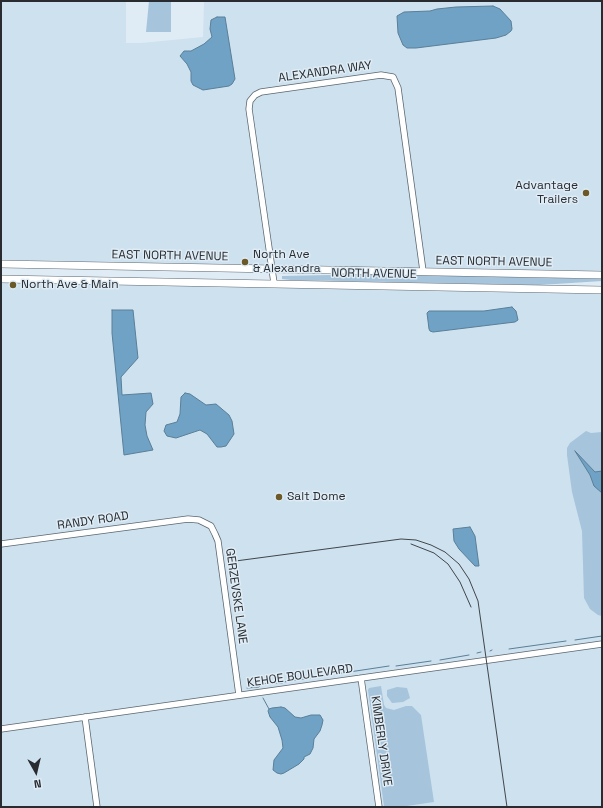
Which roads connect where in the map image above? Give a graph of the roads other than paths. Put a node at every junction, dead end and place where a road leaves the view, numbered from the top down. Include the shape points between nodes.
1 (1, 264) edge
2 (272, 269) junction
3 (423, 271) junction
4 (602, 275) edge
5 (1, 279) edge
6 (274, 283) junction
7 (602, 290) edge
8 (188, 518) joint
9 (1, 544) edge
10 (602, 644) edge
11 (361, 678) junction
12 (239, 695) junction
13 (85, 717) junction
14 (1, 729) edge
15 (97, 807) edge
16 (379, 807) edge

1 - 2 main road, EAST NORTH AVENUE
2 - 3 main road, EAST NORTH AVENUE
2 - 3 street, ALEXANDRA WAY via 249,109 252,98 261,92 384,75 393,77 398,88
2 - 6 street, ALEXANDRA WAY
3 - 4 main road, EAST NORTH AVENUE
5 - 6 main road, NORTH AVENUE
6 - 7 main road, NORTH AVENUE
8 - 9 street, RANDY ROAD
8 - 12 street, GERZEVSKE LANE via 211,526 217,537
10 - 11 street, KEHOE BOULEVARD
11 - 12 street, KEHOE BOULEVARD
11 - 16 street, KIMBERLY DRIVE
12 - 13 street, KEHOE BOULEVARD
13 - 14 street, KEHOE BOULEVARD
13 - 15 street

